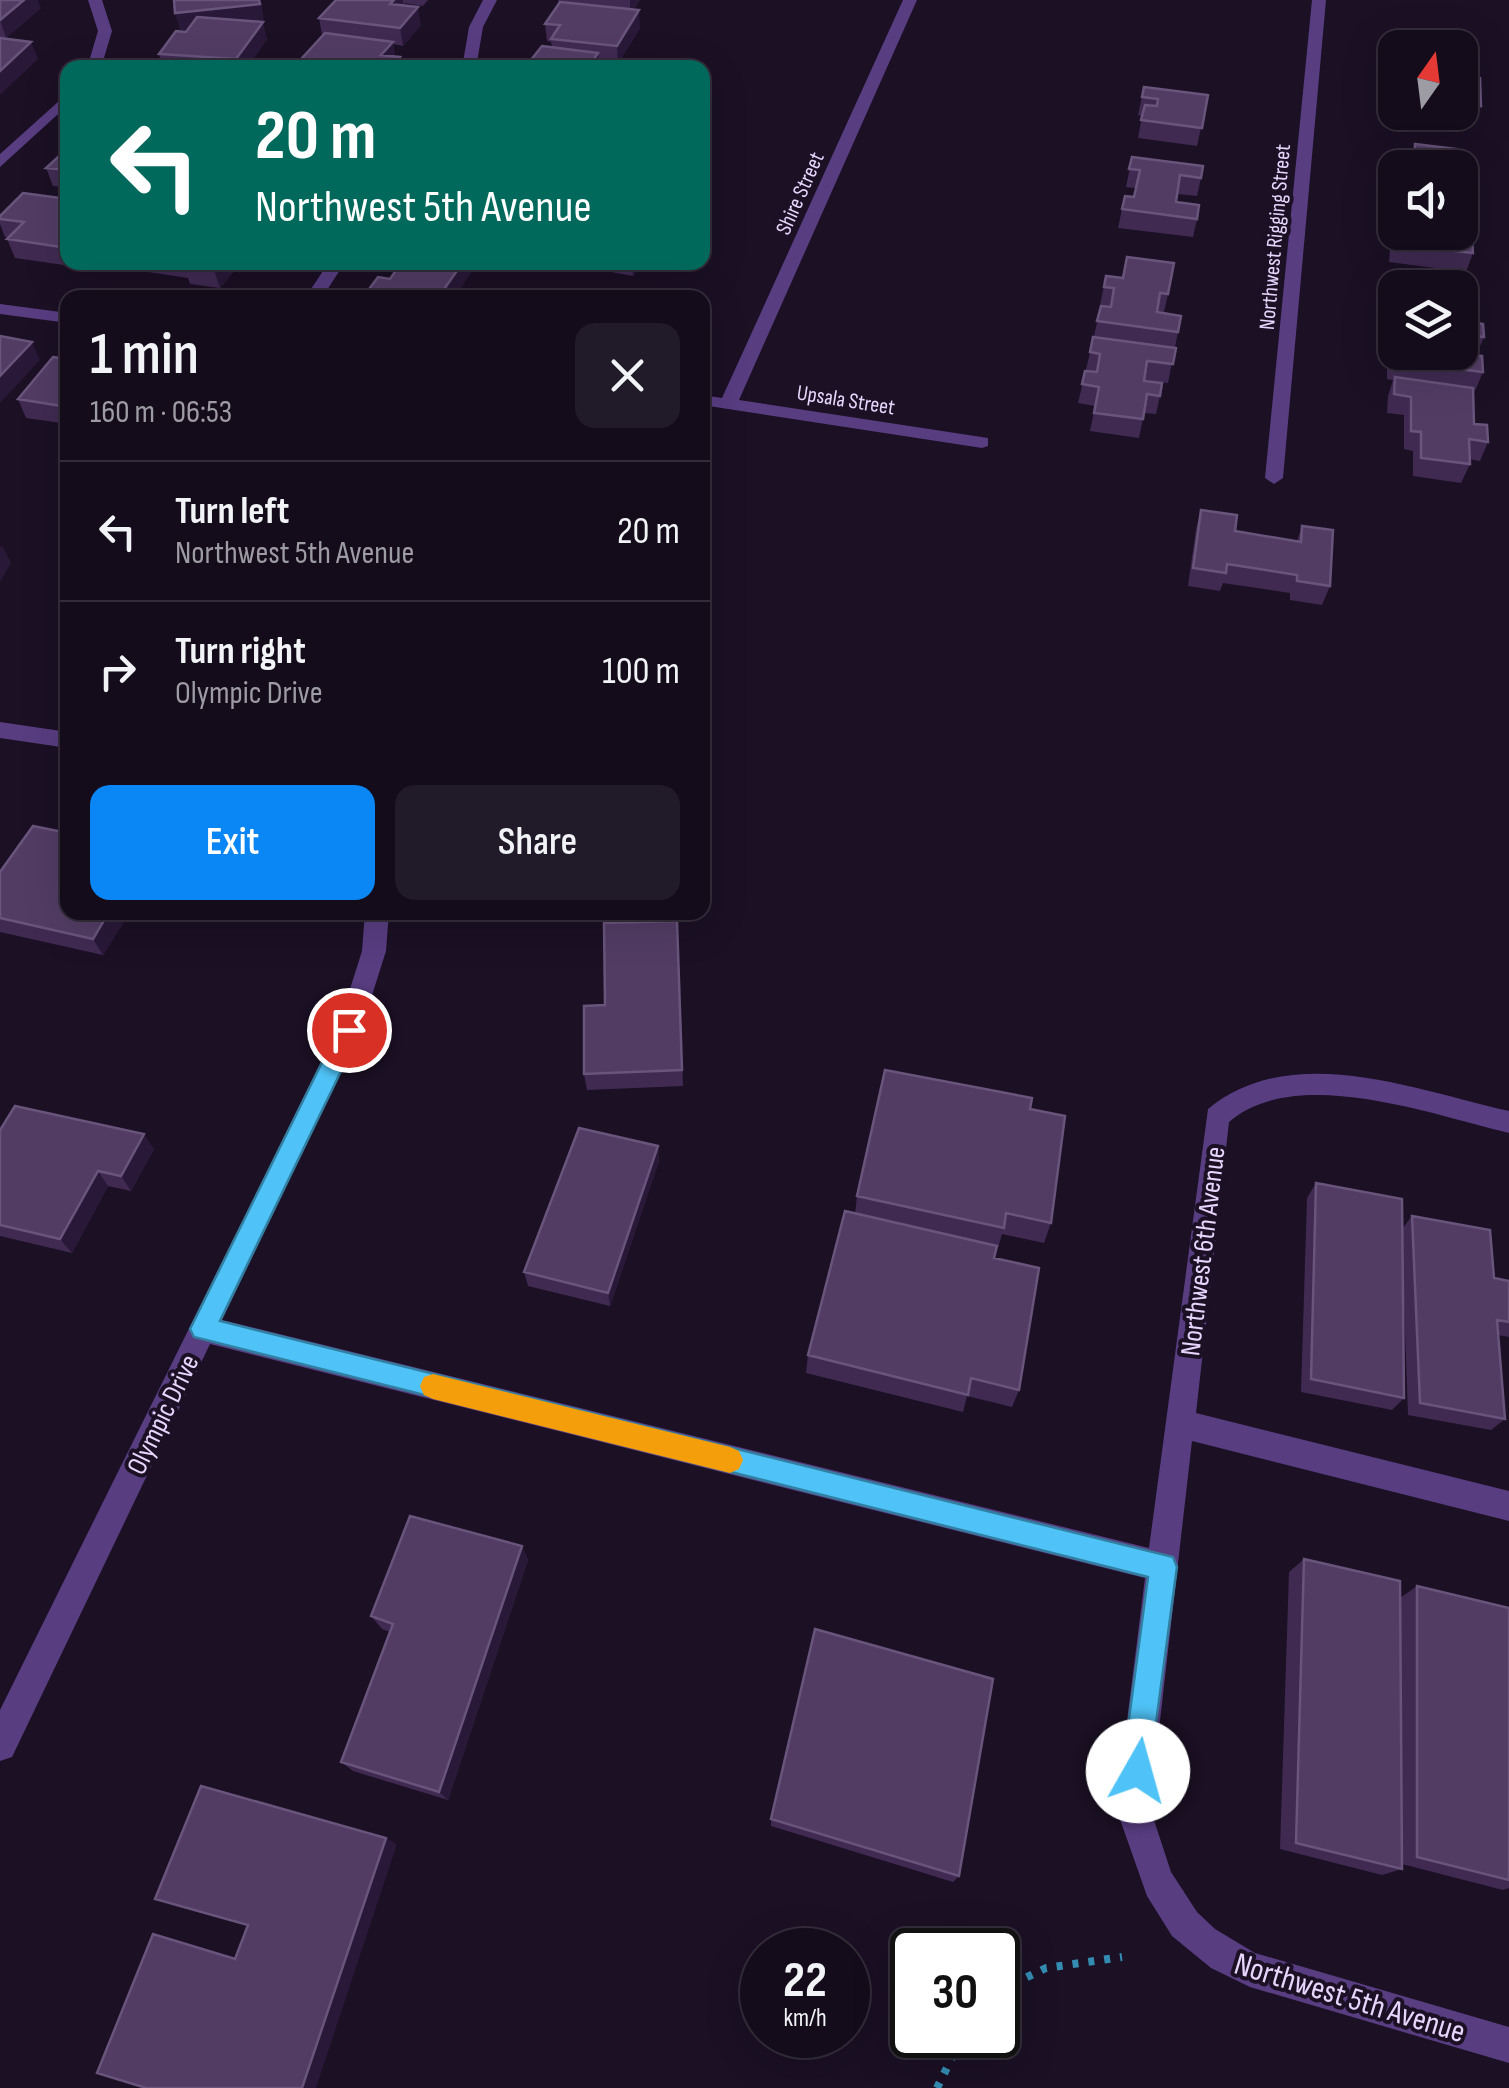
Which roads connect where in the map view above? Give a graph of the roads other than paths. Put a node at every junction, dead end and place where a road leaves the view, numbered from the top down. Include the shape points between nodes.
1 (95, 0) edge
2 (490, 0) edge
3 (910, 0) edge
4 (1319, 0) edge
5 (96, 60) edge
6 (471, 60) edge
7 (60, 105) edge
8 (0, 162) edge
9 (0, 308) edge
10 (60, 317) edge
11 (710, 401) edge
12 (728, 404) junction
13 (982, 442) dead end
14 (1274, 478) dead end
15 (0, 730) edge
16 (60, 739) edge
17 (376, 920) edge
18 (1509, 1122) edge
19 (203, 1329) junction
20 (1181, 1424) junction
21 (1509, 1506) edge
22 (1163, 1567) junction
23 (0, 1745) edge
24 (1509, 2045) edge

1 - 5 street via 104,32
2 - 6 street via 476,27
3 - 12 street, Shire Street
4 - 14 street, Northwest Rigging Street
7 - 8 street
9 - 10 street
11 - 12 street, Upsala Street
12 - 13 street, Upsala Street
15 - 16 street
17 - 19 street, Olympic Drive via 374,951 349,1030
18 - 20 street, Northwest 6th Avenue via 1302,1084 1244,1096 1218,1117
19 - 22 street
19 - 23 street, Olympic Drive
20 - 21 street
20 - 22 street, Northwest 6th Avenue
22 - 24 street, Northwest 5th Avenue via 1133,1808 1150,1872 1178,1920 1215,1955 1250,1969

